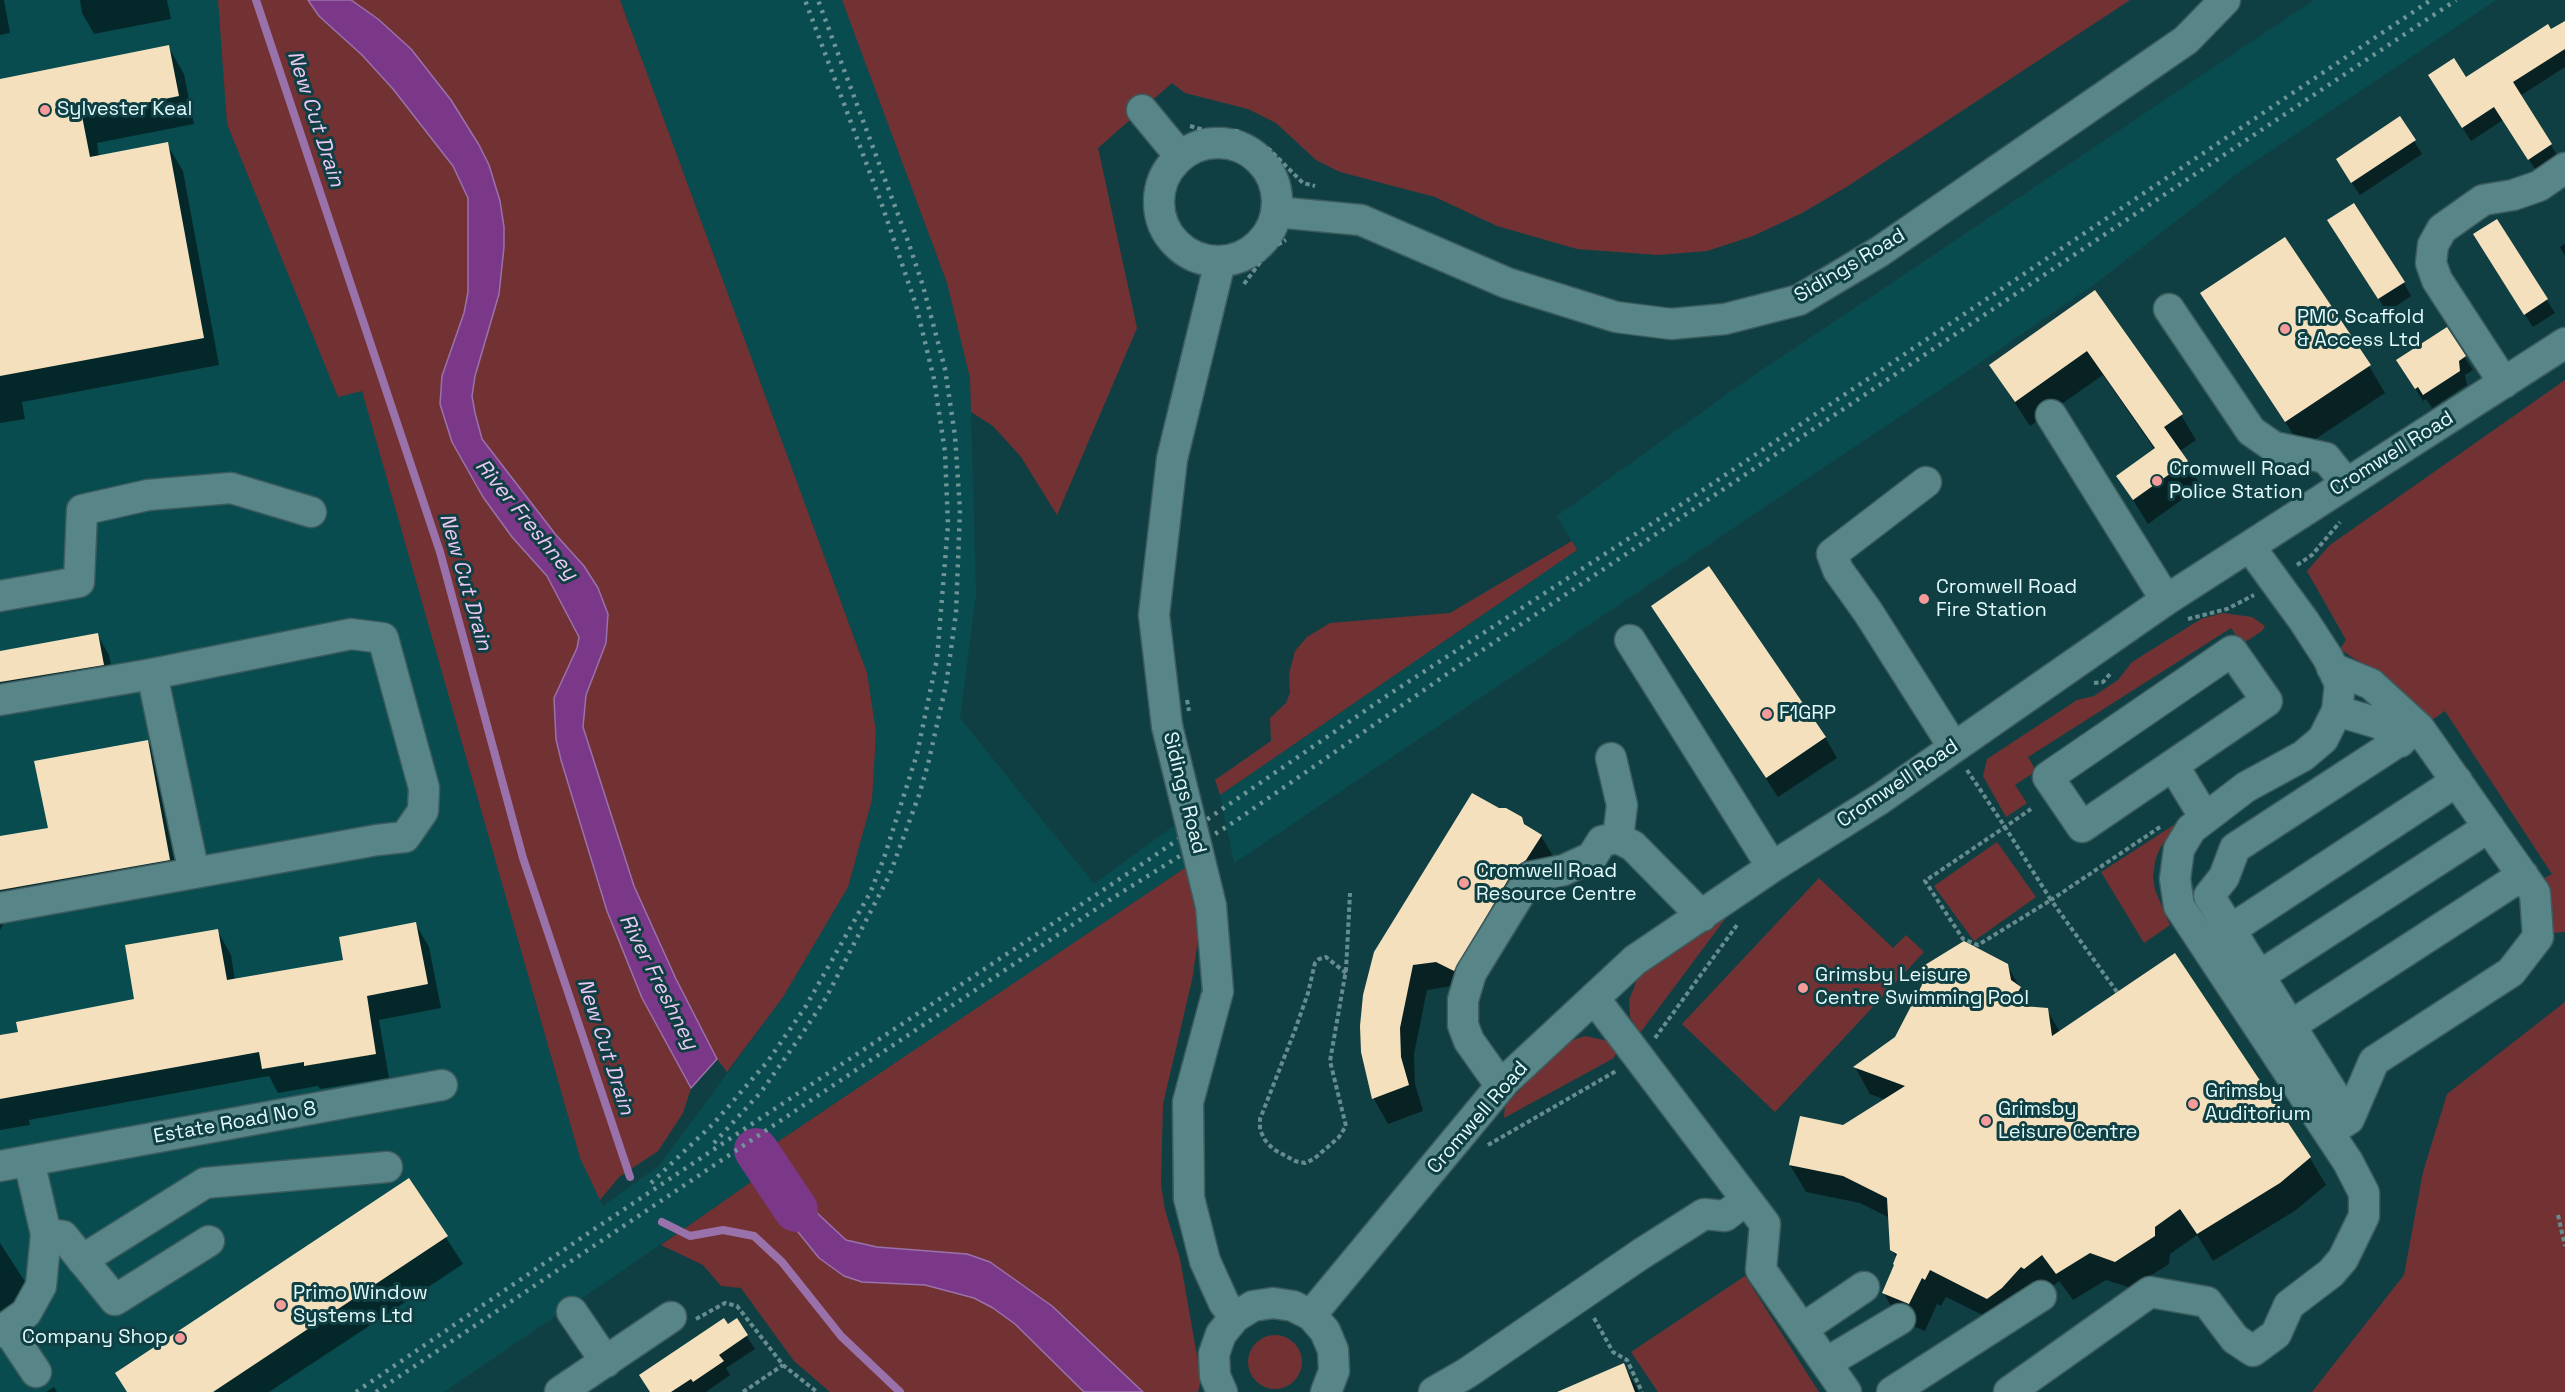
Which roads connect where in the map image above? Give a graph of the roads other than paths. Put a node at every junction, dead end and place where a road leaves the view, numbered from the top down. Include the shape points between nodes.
1 (2225, 0) edge
2 (1142, 110) dead end
3 (1180, 156) junction
4 (2565, 168) edge
5 (1283, 224) junction
6 (1220, 262) junction
7 (2169, 309) dead end
8 (2565, 344) edge
9 (2504, 383) junction
10 (2051, 415) dead end
11 (1926, 482) dead end
12 (2346, 483) junction
13 (311, 512) dead end
14 (2250, 547) junction
15 (0, 596) edge
16 (2166, 600) junction
17 (1630, 640) dead end
18 (2332, 668) junction
19 (152, 674) junction
20 (0, 700) edge
21 (2337, 711) junction
22 (2409, 735) junction
23 (1953, 746) junction
24 (1611, 758) dead end
25 (2173, 765) junction
26 (2457, 781) junction
27 (2205, 818) junction
28 (2489, 826) junction
29 (1617, 837) junction
30 (1772, 867) junction
31 (194, 873) junction
32 (2523, 875) junction
33 (0, 908) edge
34 (1702, 915) junction
35 (2230, 930) junction
36 (2259, 976) junction
37 (1594, 998) junction
38 (2290, 1026) junction
39 (442, 1085) dead end
40 (1501, 1086) junction
41 (2339, 1126) junction
42 (14, 1163) edge
43 (387, 1167) dead end
44 (1746, 1200) junction
45 (46, 1234) junction
46 (209, 1241) dead end
47 (82, 1260) junction
48 (1864, 1287) dead end
49 (2041, 1296) dead end
50 (572, 1311) dead end
51 (1311, 1315) junction
52 (671, 1317) road end
53 (1235, 1317) junction
54 (1900, 1319) dead end
55 (1802, 1329) junction
56 (3, 1330) edge
57 (606, 1362) junction
58 (1826, 1363) junction
59 (36, 1372) dead end
60 (560, 1392) edge
61 (1222, 1392) edge
62 (1326, 1392) edge
63 (1434, 1392) edge
64 (1846, 1392) edge
65 (1892, 1392) edge
66 (2009, 1392) edge

1 - 5 street, Sidings Road via 2186,39 1878,252 1799,300 1725,319 1671,324 1616,317 1507,283 1361,220
2 - 3 street
3 - 5 street via 1198,146 1225,143 1256,156 1269,172
3 - 6 street via 1160,187 1159,208 1168,234 1181,249 1199,259
4 - 9 street via 2539,186 2483,200 2442,229 2433,244 2431,263 2437,280
5 - 6 street via 1270,230 1257,246 1240,257
6 - 53 street, Sidings Road, bridge via 1172,459 1154,615 1167,726 1211,906 1218,991 1188,1102 1189,1198 1204,1261
7 - 12 street via 2251,431 2274,447 2326,458
8 - 9 street, Cromwell Road
9 - 12 street, Cromwell Road
10 - 16 street
11 - 23 street via 1832,554 1838,570
12 - 14 street, Cromwell Road
13 - 15 street via 231,488 147,495 82,510 79,582
14 - 16 street, Cromwell Road
14 - 18 street via 2304,621
16 - 23 street, Cromwell Road
17 - 30 street
18 - 21 street via 2340,684
18 - 22 street via 2371,684
19 - 20 street
19 - 31 street
19 - 31 street via 351,634 383,638 424,788 423,812 405,837
21 - 22 street
21 - 27 street via 2322,740 2303,756 2246,788
22 - 26 street
22 - 35 street via 2235,848 2224,877 2209,896
23 - 30 street, Cromwell Road via 1881,798
24 - 29 street via 1622,805
25 - 25 street via 2082,827 2048,777 2232,651 2267,701
25 - 27 street
26 - 28 street
26 - 35 street
27 - 41 street via 2191,829 2179,849 2175,879 2179,906
28 - 32 street
28 - 36 street
29 - 34 street via 1634,846
29 - 40 street via 1602,841 1592,856 1564,870 1530,877 1471,973 1463,1000 1463,1025 1473,1047
30 - 34 street, Cromwell Road
31 - 33 street
32 - 38 street
32 - 41 street via 2535,893 2538,937 2511,972 2374,1061
34 - 37 street, Cromwell Road via 1635,960
35 - 36 street
36 - 38 street
37 - 40 street, Cromwell Road
37 - 44 street
38 - 41 street
39 - 42 street, Estate Road No 8
40 - 51 street, Cromwell Road
41 - 66 street via 2348,1162 2364,1193 2364,1216 2343,1259 2289,1305 2277,1334 2253,1351 2235,1339 2206,1302 2150,1293
42 - 45 street, Estate Road No 8
43 - 47 street via 205,1183
44 - 55 street via 1765,1224 1761,1270
44 - 63 street via 1725,1216 1704,1214
45 - 47 street via 63,1236
45 - 56 street, Estate Road No 8 via 41,1286 26,1313
46 - 47 street via 115,1300
48 - 55 street
49 - 65 street
50 - 57 street
51 - 53 street via 1293,1306 1273,1303 1253,1306
51 - 62 street via 1325,1331 1333,1350 1334,1371
52 - 57 street
53 - 61 street via 1221,1334 1214,1354 1215,1376
54 - 58 street
55 - 58 street
56 - 59 street
57 - 60 street
58 - 64 street

